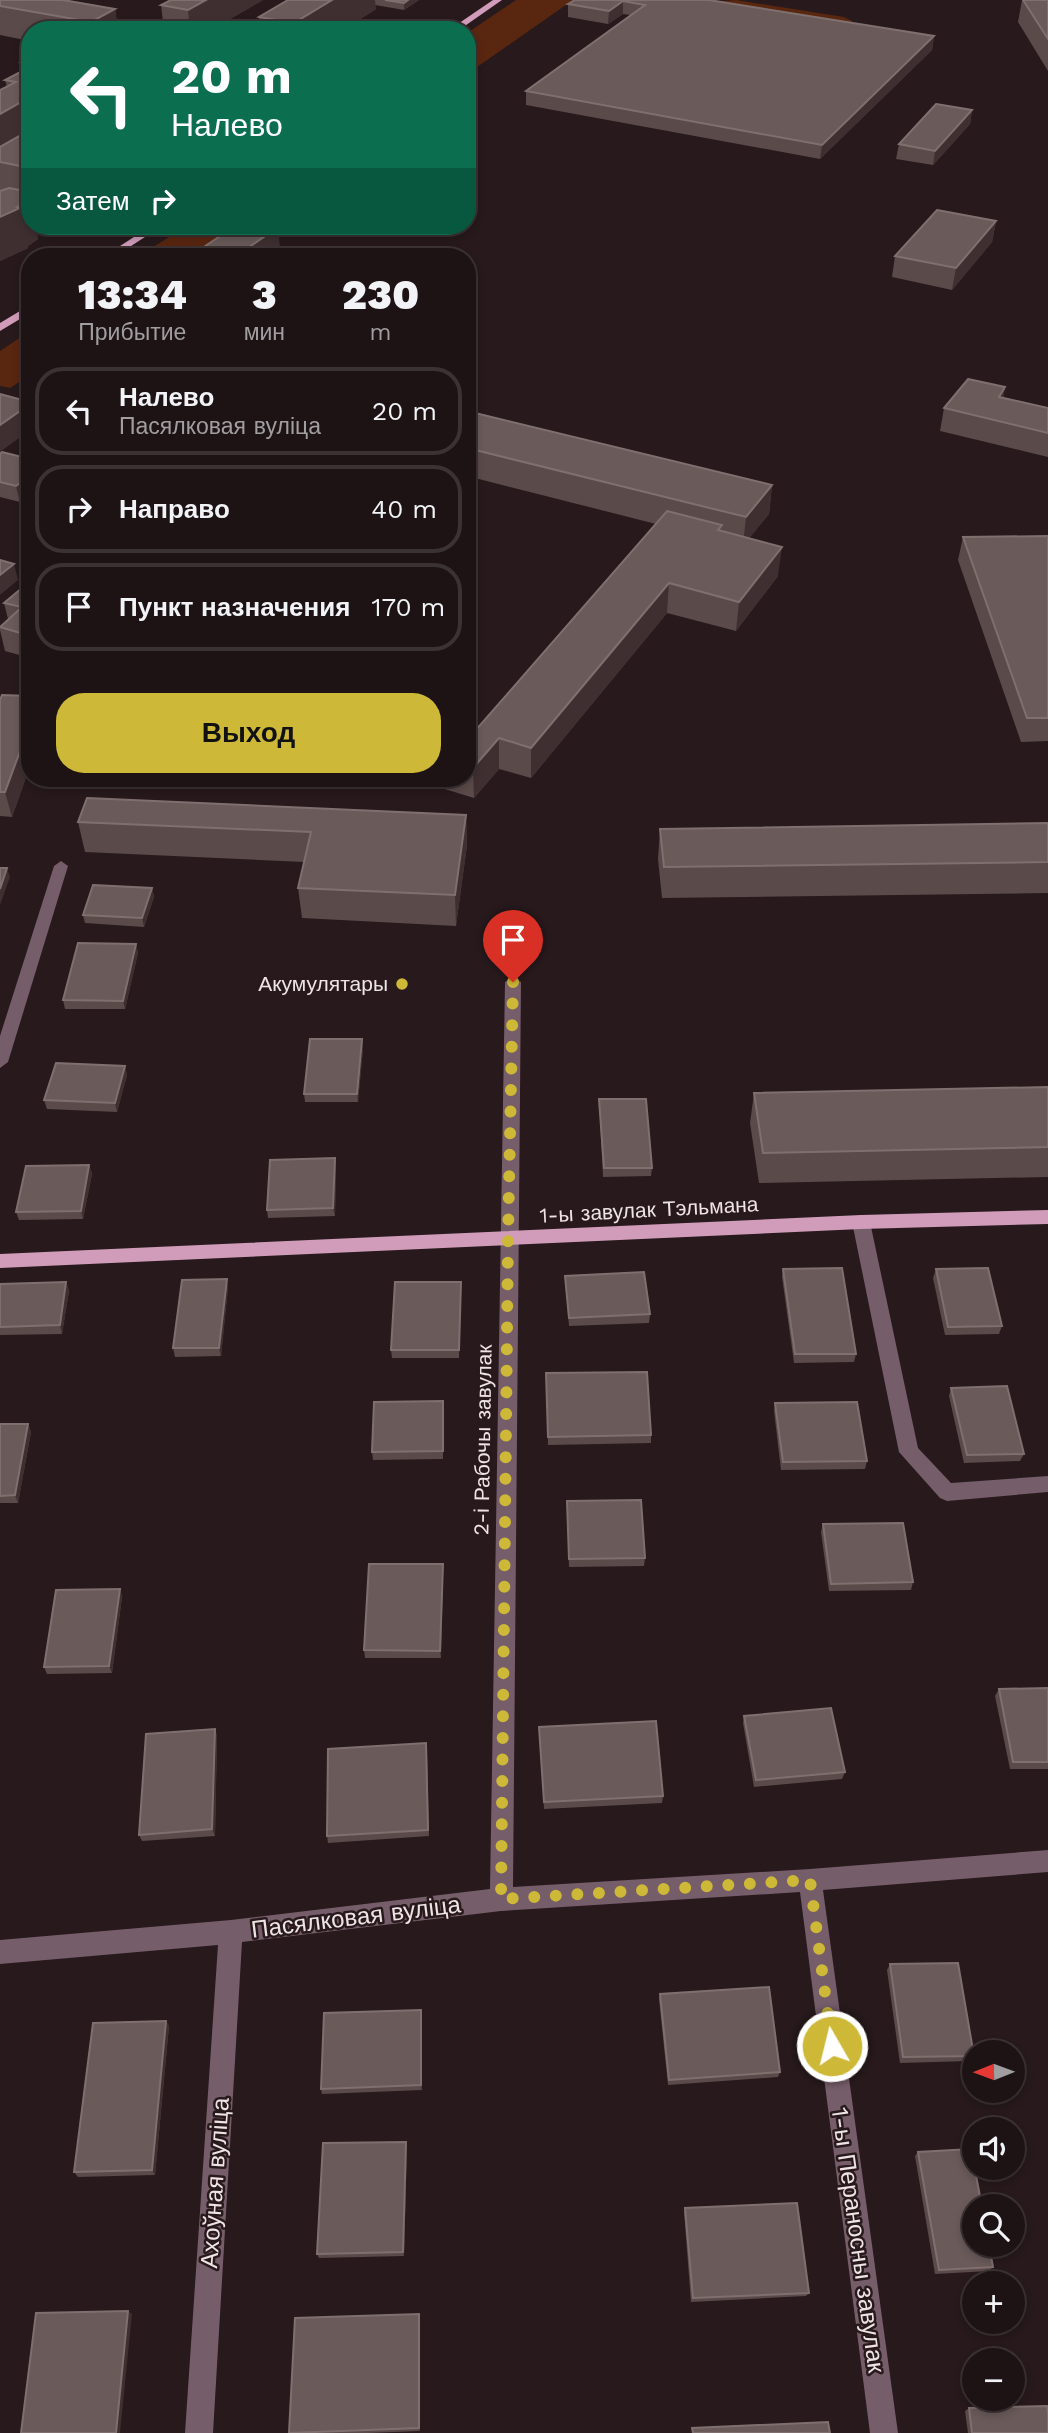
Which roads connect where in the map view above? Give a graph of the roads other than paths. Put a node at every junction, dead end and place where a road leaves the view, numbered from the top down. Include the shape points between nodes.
1 (498, 0) edge
2 (466, 21) edge
3 (143, 235) edge
4 (122, 248) edge
5 (21, 314) edge
6 (0, 328) edge
7 (61, 866) dead end
8 (513, 982) dead end
9 (0, 1062) edge
10 (1048, 1217) edge
11 (862, 1222) junction
12 (508, 1240) junction
13 (0, 1261) edge
14 (1048, 1484) edge
15 (1048, 1861) edge
16 (810, 1880) junction
17 (501, 1899) junction
18 (231, 1932) junction
19 (0, 1952) edge
20 (199, 2433) edge
21 (884, 2433) edge

1 - 2 main road
3 - 4 main road
5 - 6 main road
7 - 9 street
8 - 12 street, 2-і Рабочы завулак
10 - 11 main road, 1-ы завулак Тэльмана
11 - 12 main road, 1-ы завулак Тэльмана
11 - 14 street via 909,1452 947,1492
12 - 13 main road, 1-ы завулак Тэльмана
12 - 17 street, 2-і Рабочы завулак
15 - 16 street, Пасялковая вуліца
16 - 17 street, Пасялковая вуліца
16 - 21 street, 1-ы Пераносны завулак
17 - 18 street, Пасялковая вуліца
18 - 19 street, Пасялковая вуліца
18 - 20 street, Ахоўная вуліца

